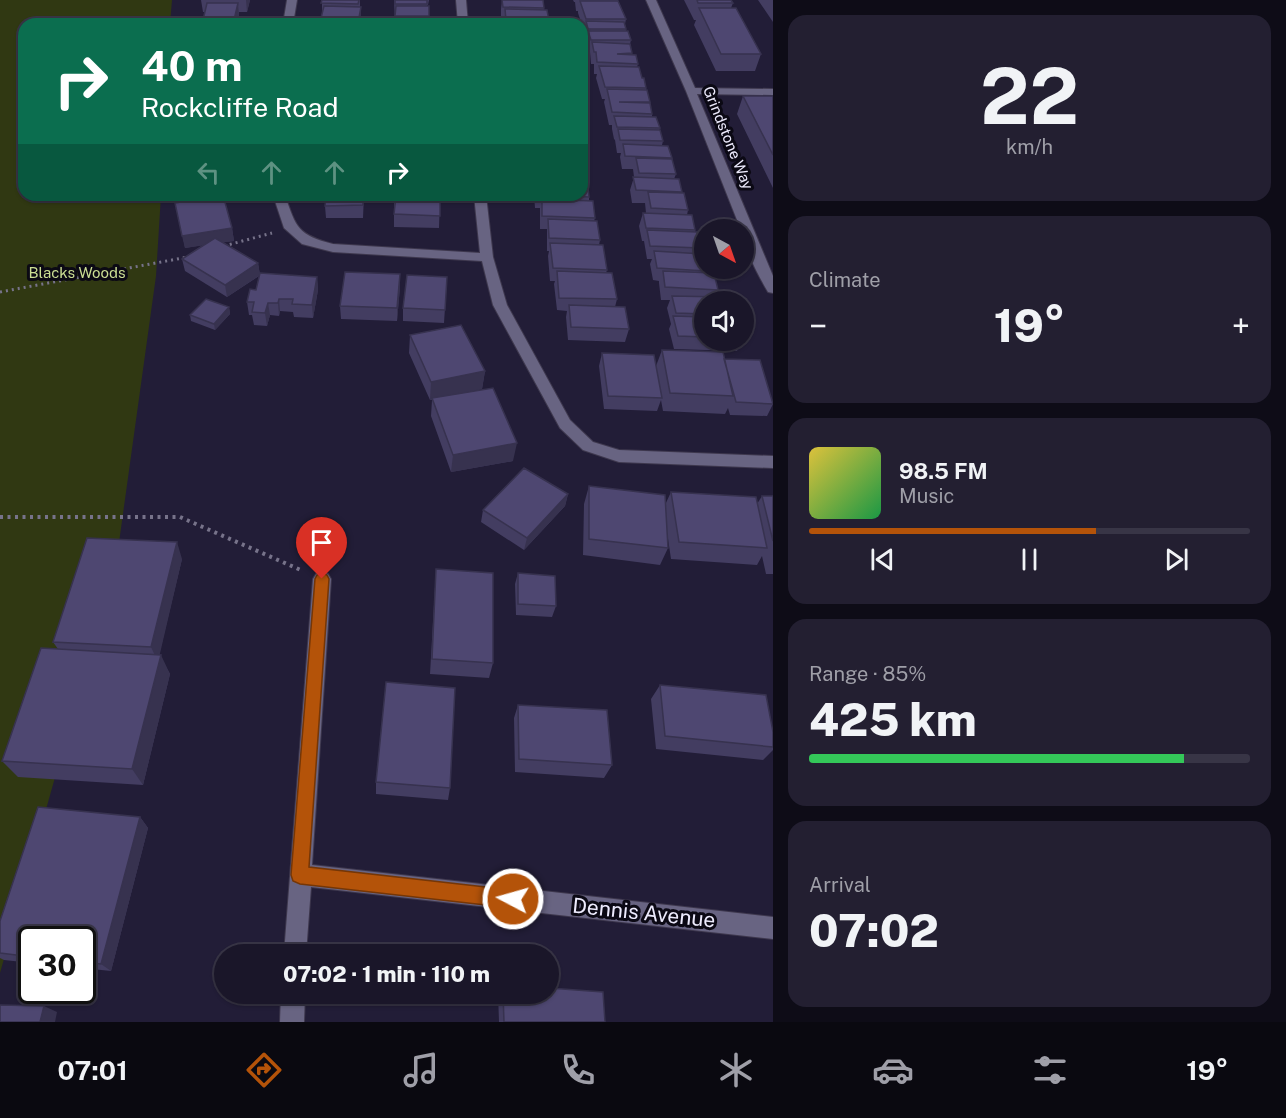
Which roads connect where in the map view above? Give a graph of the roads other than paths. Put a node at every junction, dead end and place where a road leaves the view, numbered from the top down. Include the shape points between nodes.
1 (292, 0) edge
2 (461, 0) edge
3 (651, 0) edge
4 (289, 18) edge
5 (462, 18) edge
6 (692, 91) junction
7 (773, 92) edge
8 (281, 201) edge
9 (481, 201) edge
10 (487, 257) junction
11 (773, 289) edge
12 (773, 462) edge
13 (322, 579) road end
14 (300, 875) junction
15 (773, 928) edge
16 (297, 944) edge
17 (293, 1004) edge
18 (292, 1022) edge

1 - 4 street
2 - 5 street
3 - 6 street, Grindstone Way
6 - 7 street
6 - 11 street, Grindstone Way
8 - 10 street via 290,228 306,241 333,248
9 - 10 street
10 - 12 street via 500,305 565,424 588,446 619,456
13 - 14 street
14 - 15 street, Dennis Avenue
14 - 16 street
17 - 18 street

